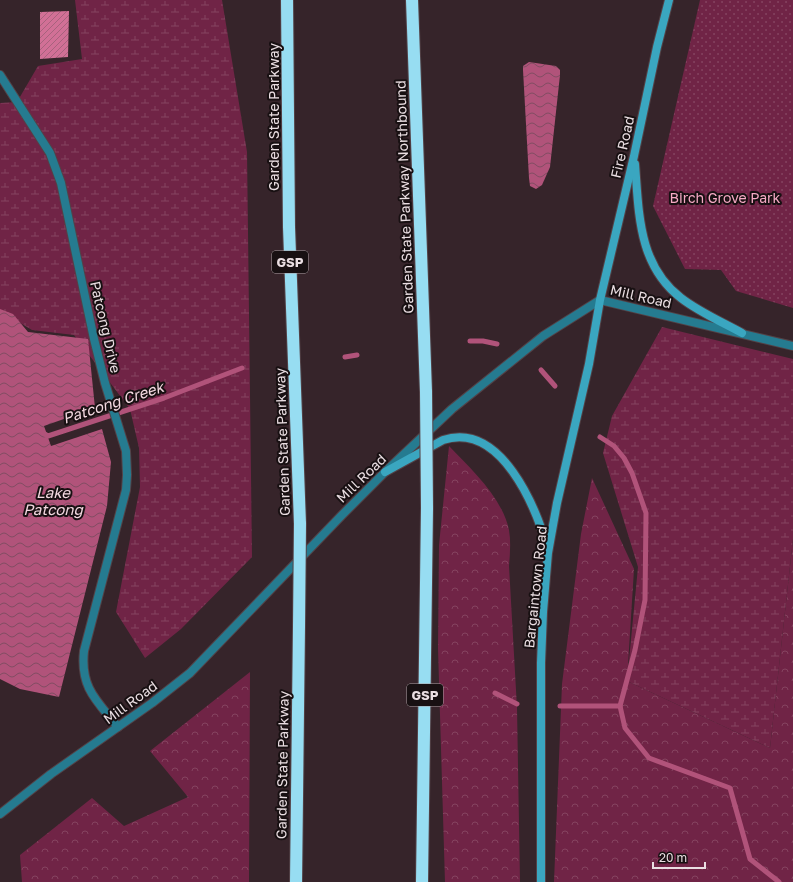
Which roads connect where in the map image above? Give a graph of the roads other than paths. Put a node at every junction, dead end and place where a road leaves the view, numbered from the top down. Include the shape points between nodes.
1 (287, 0) edge
2 (412, 0) edge
3 (669, 0) edge
4 (0, 75) edge
5 (634, 156) junction
6 (600, 300) junction
7 (742, 333) junction
8 (793, 346) edge
9 (385, 472) junction
10 (548, 553) junction
11 (118, 727) junction
12 (0, 814) edge
13 (296, 882) edge
14 (422, 882) edge
15 (541, 882) edge

1 - 13 highway, Garden State Parkway / GSP, bridge via 289,227 300,524
2 - 14 highway, Garden State Parkway Northbound / GSP, bridge via 428,508
3 - 5 main road, Fire Road
4 - 11 street, Patcong Drive via 50,153 57,171 105,383 126,451 126,490 84,651 83,670 86,684 92,694
5 - 6 main road, Fire Road
5 - 7 main road via 640,226 648,253 659,274 682,299
6 - 7 street, Mill Road
6 - 9 street, Mill Road via 543,336 452,409
6 - 10 main road, Bargaintown Road
7 - 8 street, Mill Road
9 - 10 main road via 443,440 464,438 480,442 508,464 515,475 537,518
9 - 11 street, Mill Road via 190,673
10 - 15 main road, Bargaintown Road via 541,663
11 - 12 street, Mill Road

